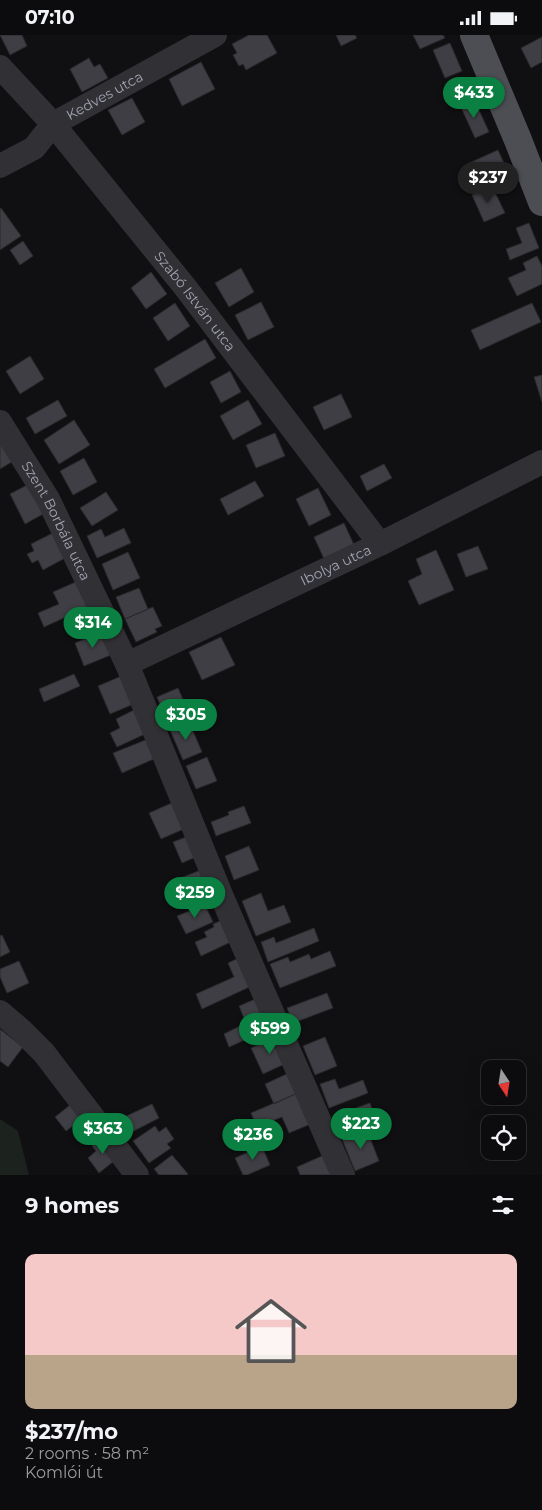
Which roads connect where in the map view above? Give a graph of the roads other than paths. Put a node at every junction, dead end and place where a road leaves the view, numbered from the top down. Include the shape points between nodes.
1 (215, 35) edge
2 (474, 35) edge
3 (0, 67) edge
4 (53, 124) junction
5 (0, 166) edge
6 (542, 203) edge
7 (0, 422) edge
8 (542, 462) edge
9 (380, 544) junction
10 (127, 664) junction
11 (0, 1012) edge
12 (137, 1175) edge
13 (343, 1175) edge

1 - 4 street, Kedves utca
2 - 6 main road
3 - 4 street, Szabó István utca
4 - 5 street, Kedves utca via 34,148
4 - 9 street, Szabó István utca via 184,287
7 - 10 street, Szent Borbála utca via 48,499
8 - 9 street, Ibolya utca
9 - 10 street, Ibolya utca
10 - 13 street, Szent Borbála utca via 222,897
11 - 12 street via 44,1053

